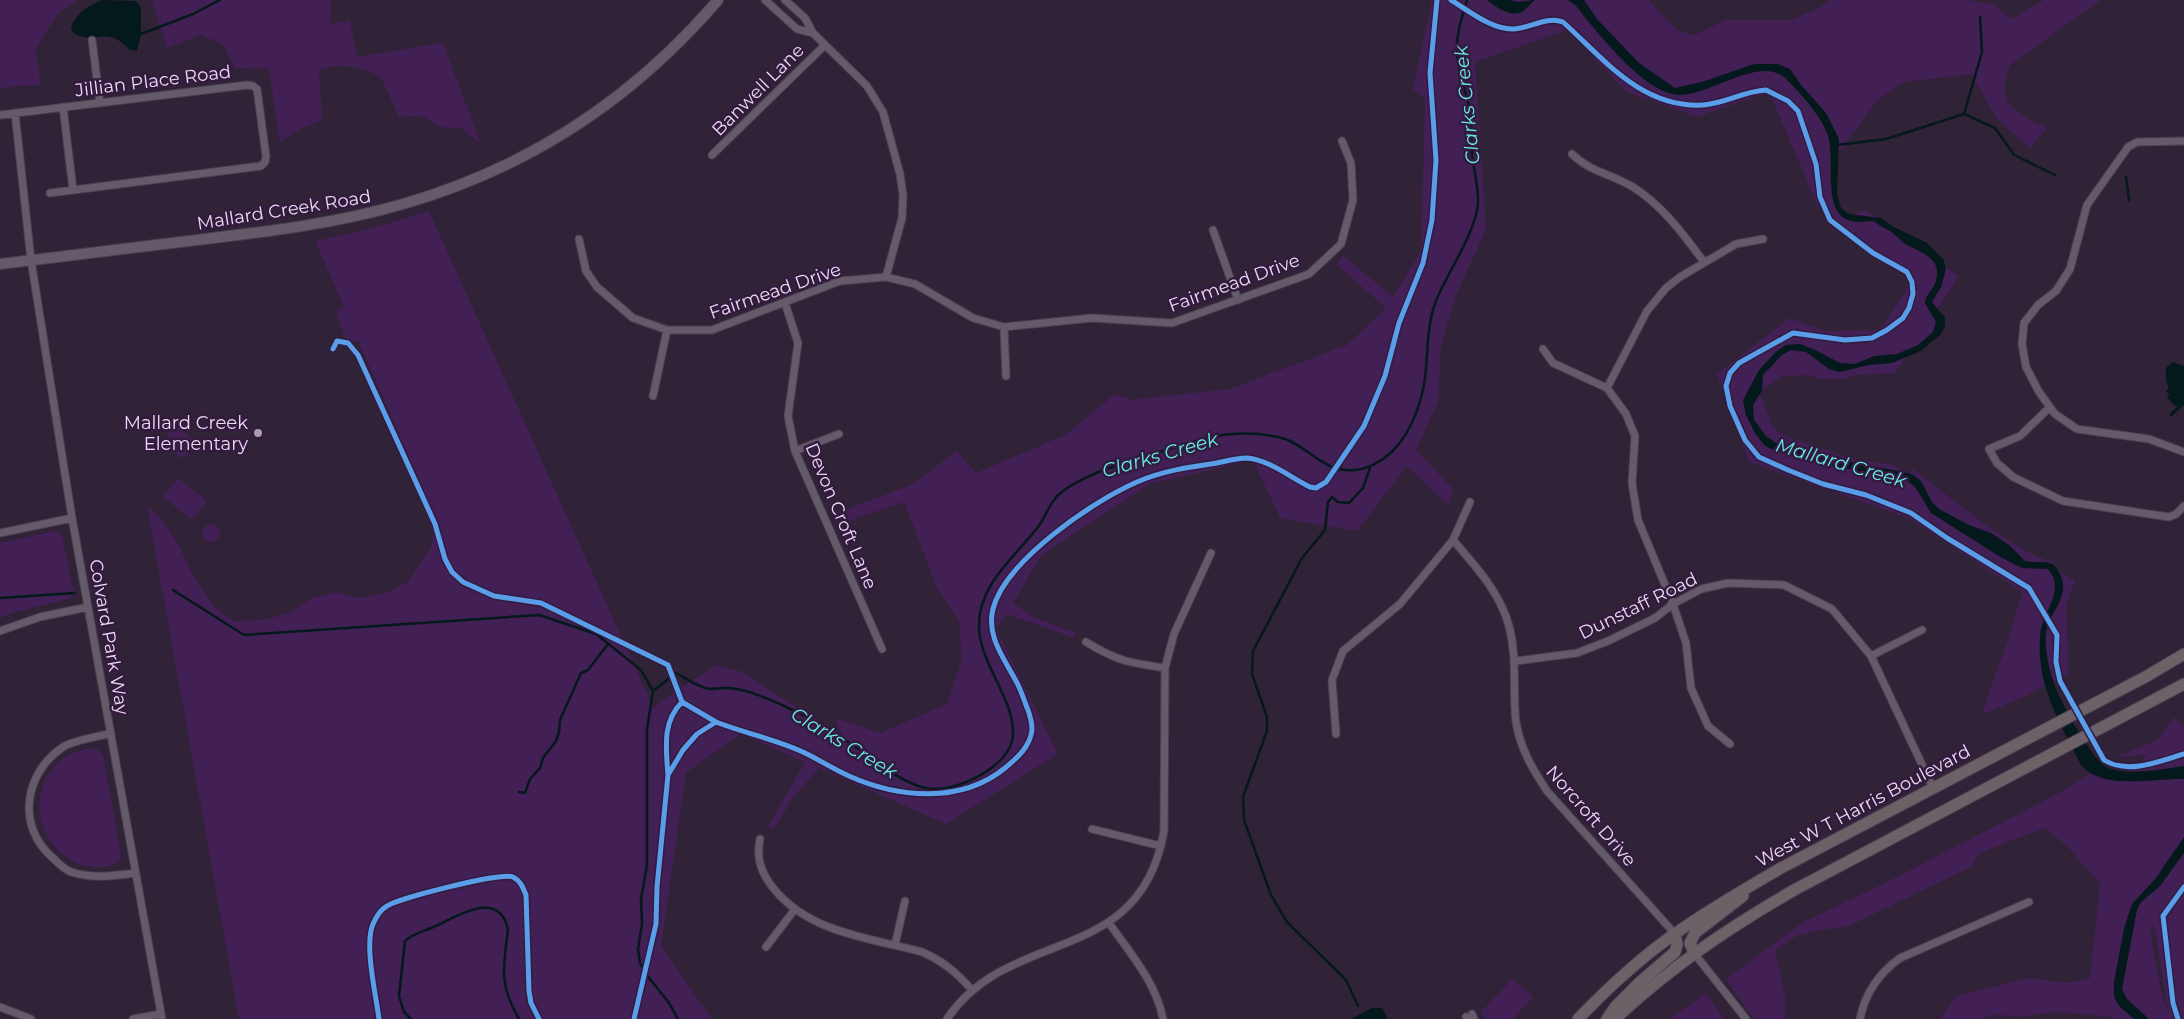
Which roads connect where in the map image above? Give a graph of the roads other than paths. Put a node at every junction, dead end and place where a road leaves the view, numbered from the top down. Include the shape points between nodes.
1 (718, 0) edge
2 (765, 0) edge
3 (785, 0) edge
4 (813, 33) junction
5 (92, 40) dead end
6 (825, 45) junction
7 (100, 103) junction
8 (63, 107) junction
9 (15, 113) junction
10 (0, 115) edge
11 (1342, 141) dead end
12 (2184, 141) edge
13 (1572, 154) dead end
14 (712, 155) dead end
15 (73, 190) junction
16 (50, 193) dead end
17 (1213, 230) dead end
18 (579, 239) dead end
19 (1763, 239) dead end
20 (31, 260) junction
21 (1704, 262) junction
22 (0, 264) edge
23 (886, 277) junction
24 (1238, 300) junction
25 (785, 302) junction
26 (1004, 326) junction
27 (667, 330) junction
28 (1543, 349) dead end
29 (1006, 376) dead end
30 (1607, 388) junction
31 (653, 396) dead end
32 (2050, 407) junction
33 (840, 434) dead end
34 (795, 451) junction
35 (2184, 452) edge
36 (1470, 502) dead end
37 (2184, 506) edge
38 (72, 518) junction
39 (0, 533) edge
40 (1453, 540) junction
41 (1211, 553) dead end
42 (1673, 604) junction
43 (88, 607) junction
44 (0, 630) edge
45 (1922, 630) dead end
46 (1086, 642) dead end
47 (882, 649) dead end
48 (2184, 654) edge
49 (1870, 656) junction
50 (1516, 661) junction
51 (1165, 668) junction
52 (2184, 684) edge
53 (111, 733) junction
54 (1336, 734) dead end
55 (1730, 744) dead end
56 (1933, 788) junction
57 (1092, 829) dead end
58 (760, 839) dead end
59 (1161, 846) junction
60 (136, 873) junction
61 (1765, 878) junction
62 (905, 901) dead end
63 (2029, 902) dead end
64 (795, 908) junction
65 (1109, 923) junction
66 (1675, 934) junction
67 (895, 945) junction
68 (766, 947) dead end
69 (1694, 952) junction
70 (972, 990) junction
71 (0, 1007) edge
72 (162, 1016) edge
73 (31, 1019) edge
74 (133, 1019) edge
75 (947, 1019) edge
76 (1163, 1019) edge
77 (1578, 1019) edge
78 (1607, 1019) edge
79 (1615, 1019) edge
80 (1746, 1019) edge
81 (1860, 1019) edge

1 - 20 main road, Mallard Creek Road via 658,63 598,111 520,157 436,194 322,224
2 - 4 street via 797,29
3 - 4 street via 805,18
4 - 6 street
5 - 7 street
6 - 14 street, Banwell Lane
6 - 23 street via 867,86 883,112 890,133 903,195 902,218
7 - 8 street, Jillian Place Road
7 - 15 street, Jillian Place Road via 250,85 257,89 266,159 257,167
8 - 9 street, Jillian Place Road
8 - 15 street
9 - 10 street, Jillian Place Road
9 - 20 street, Colvard Park Way
11 - 24 street, Fairmead Drive via 1351,163 1352,200 1341,244 1309,274
12 - 32 street via 2137,142 2128,147 2087,205 2070,269 2056,290 2024,323 2022,344 2026,367
13 - 21 street via 1589,168 1631,186 1647,197 1676,225
15 - 16 street, Jillian Place Road
17 - 24 street
18 - 27 street, Fairmead Drive via 586,271 597,287 633,318
19 - 21 street via 1736,244
20 - 22 main road, Mallard Creek Road
20 - 38 street, Colvard Park Way
21 - 30 street via 1680,277 1652,304
23 - 25 street, Fairmead Drive via 840,281
23 - 26 street, Fairmead Drive via 915,284 973,318
24 - 26 street, Fairmead Drive via 1172,323 1092,318
25 - 27 street, Fairmead Drive via 712,330
25 - 34 street, Devon Croft Lane via 798,343 788,416
26 - 29 street
27 - 31 street
28 - 30 street via 1553,363
30 - 42 street via 1626,414 1635,436 1632,483 1638,520
32 - 35 street via 2077,429 2149,439
32 - 37 street via 2020,436 1989,449 1997,463 2014,477 2063,501 2079,504 2169,517
33 - 34 street
34 - 47 street, Devon Croft Lane
36 - 40 street
38 - 39 street
38 - 43 street, Colvard Park Way
40 - 50 street, Norcroft Drive via 1492,588 1509,625
40 - 54 street via 1400,604 1343,651 1332,680
41 - 51 street via 1174,634
42 - 49 street, Dunstaff Road via 1701,589 1728,583 1784,585 1832,609
42 - 50 street, Dunstaff Road via 1654,618 1577,653
42 - 55 street via 1686,643 1691,688 1708,726
43 - 44 street via 40,616
43 - 53 street, Colvard Park Way
45 - 49 street
46 - 51 street via 1114,658
48 - 56 main road, West W T Harris Boulevard
49 - 56 street, Dunstaff Road
50 - 66 street, Norcroft Drive via 1516,722 1532,769 1565,811
51 - 59 street via 1165,812
52 - 69 main road via 1796,889
53 - 60 street, Colvard Park Way
53 - 60 street via 64,746 44,763 31,787 28,816 42,849 69,872 101,878
56 - 61 main road, West W T Harris Boulevard
57 - 59 street
58 - 64 street via 759,859 764,876
59 - 65 street via 1145,884 1134,900
60 - 72 street, Colvard Park Way
61 - 66 main road, West W T Harris Boulevard
61 - 69 main road via 1695,933 1690,943
62 - 67 street
63 - 81 street via 1900,958 1869,990
64 - 67 street via 838,931
64 - 68 street
65 - 70 street via 999,971
65 - 76 street via 1149,981
66 - 77 main road, West W T Harris Boulevard via 1626,973
66 - 78 main road via 1678,944 1675,952 1633,989
67 - 70 street via 934,957 948,965
69 - 79 main road
69 - 80 street
70 - 75 street
71 - 73 street
72 - 74 street

